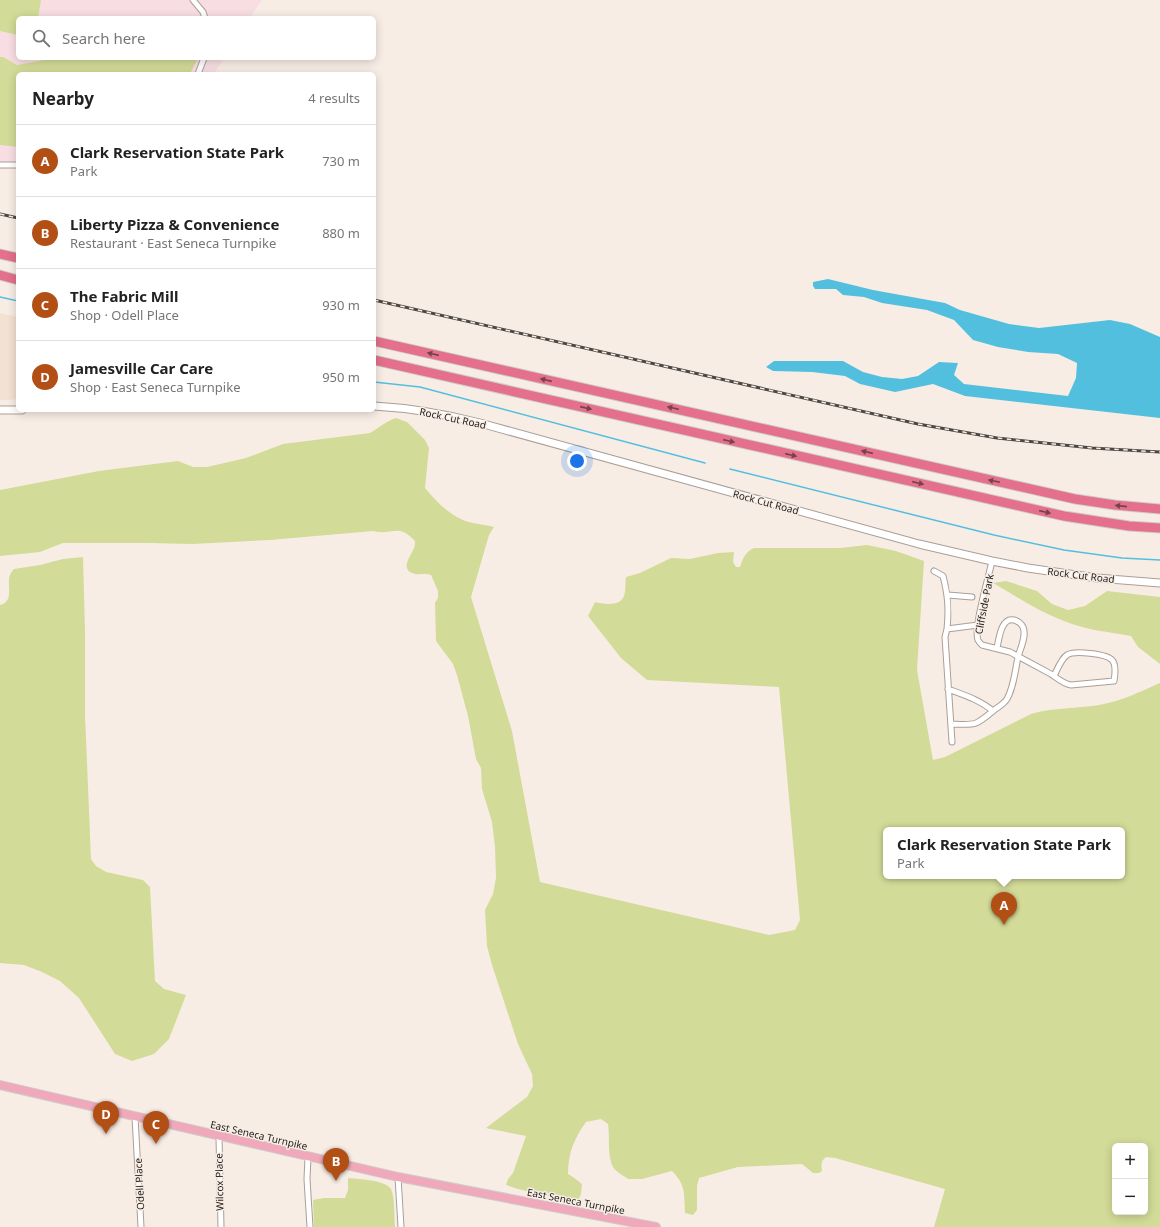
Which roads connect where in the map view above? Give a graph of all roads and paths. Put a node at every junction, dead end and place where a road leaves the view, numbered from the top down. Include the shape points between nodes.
1 (193, 0) edge
2 (204, 16) edge
3 (203, 60) edge
4 (199, 72) edge
5 (0, 165) edge
6 (16, 165) edge
7 (0, 254) edge
8 (16, 258) edge
9 (0, 276) edge
10 (16, 280) edge
11 (376, 341) edge
12 (376, 360) edge
13 (376, 406) edge
14 (0, 410) edge
15 (16, 410) edge
16 (1160, 509) edge
17 (1160, 528) edge
18 (992, 561) junction
19 (934, 572) dead end
20 (1160, 583) edge
21 (948, 595) junction
22 (972, 597) dead end
23 (978, 625) junction
24 (947, 630) junction
25 (997, 648) junction
26 (1018, 656) junction
27 (1054, 676) junction
28 (948, 689) junction
29 (993, 711) junction
30 (951, 723) junction
31 (952, 742) dead end
32 (0, 1085) edge
33 (135, 1117) junction
34 (219, 1136) junction
35 (308, 1157) junction
36 (398, 1177) junction
37 (142, 1227) edge
38 (221, 1227) edge
39 (310, 1227) edge
40 (401, 1227) edge
41 (656, 1227) edge

1 - 2 street
3 - 4 street
5 - 6 street
7 - 8 highway
9 - 10 highway
16 -> 11 highway via 1074,499
12 -> 17 highway via 1064,516
13 - 18 street, Rock Cut Road via 435,412 474,421 919,544
14 - 15 street
18 - 20 street, Rock Cut Road via 1097,578
18 - 23 street, Cliffside Park
19 - 21 street via 943,576
21 - 22 street
21 - 24 street
23 - 24 street
23 - 25 street, Cliffside Park via 979,642
24 - 28 street via 944,637
25 - 26 street, Cliffside Park
25 - 26 street via 1003,624 1007,620 1016,620 1024,631
26 - 27 street, Cliffside Park
26 - 29 street via 1007,699
27 - 27 street, Cliffside Park via 1071,685 1114,681 1114,662 1109,657 1068,654
28 - 29 street via 970,697
28 - 30 street
29 - 30 street via 977,724
30 - 31 street
32 - 33 main road, East Seneca Turnpike
33 - 34 main road, East Seneca Turnpike
33 - 37 street, Odell Place
34 - 35 main road, East Seneca Turnpike
34 - 38 street, Wilcox Place
35 - 36 main road, East Seneca Turnpike
35 - 39 street
36 - 40 street
36 - 41 main road, East Seneca Turnpike

